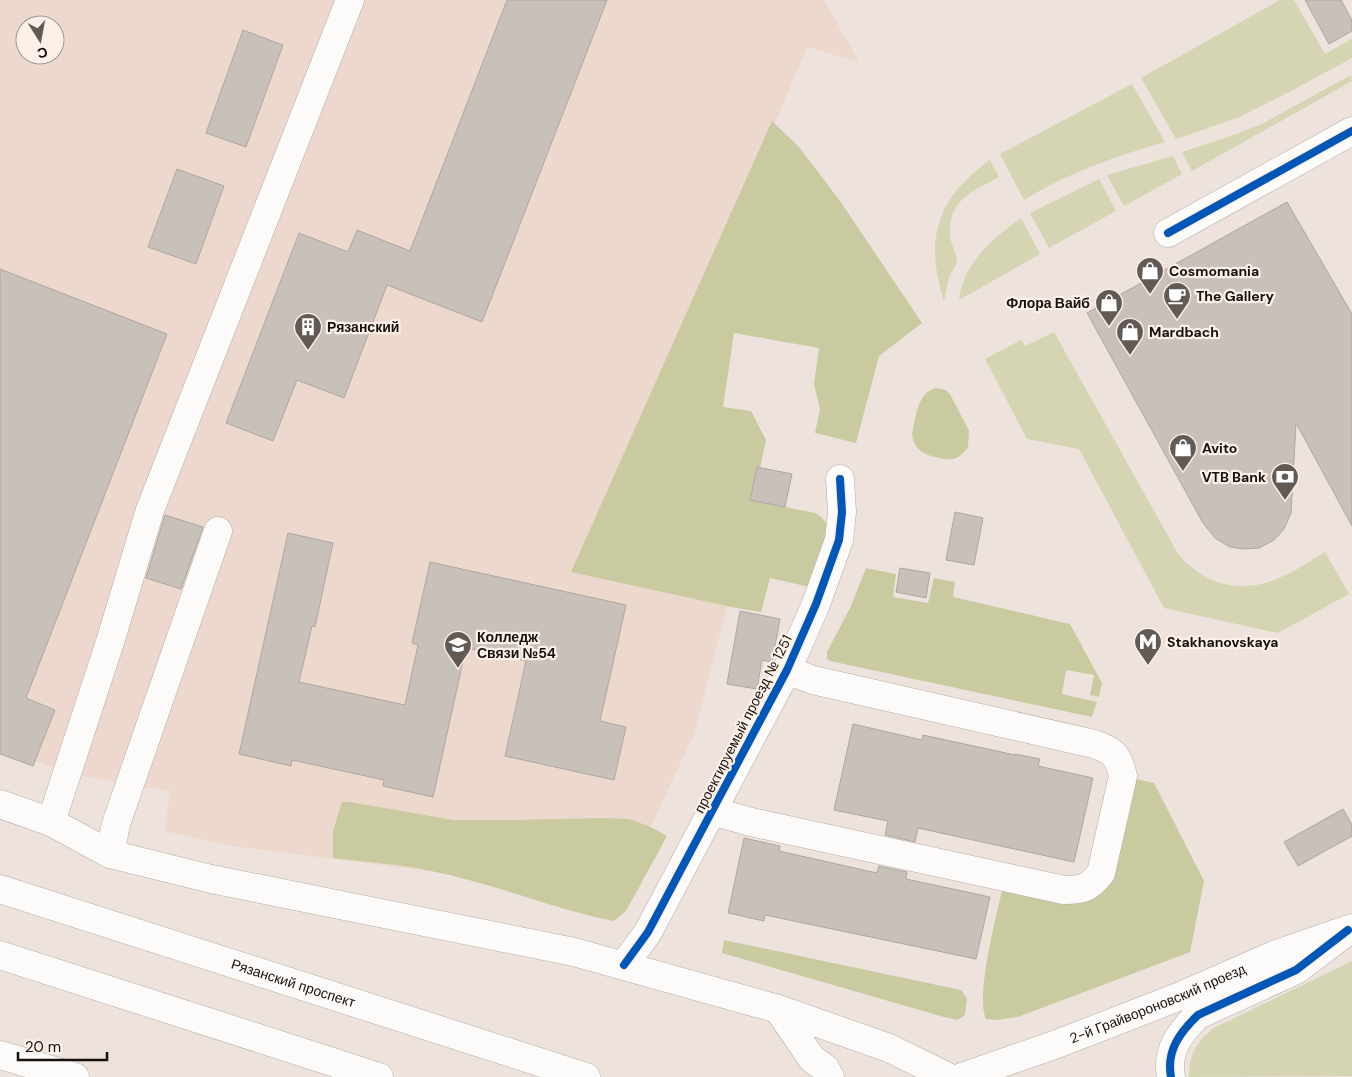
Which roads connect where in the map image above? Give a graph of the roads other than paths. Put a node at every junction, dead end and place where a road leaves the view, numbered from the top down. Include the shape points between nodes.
1 (350, 0) edge
2 (1352, 131) edge
3 (1168, 233) dead end
4 (840, 479) dead end
5 (218, 531) dead end
6 (787, 670) junction
7 (0, 804) edge
8 (712, 811) junction
9 (51, 822) junction
10 (110, 854) junction
11 (0, 889) edge
12 (1350, 929) edge
13 (0, 955) edge
14 (624, 965) junction
15 (778, 1009) junction
16 (0, 1055) edge
17 (75, 1077) edge
18 (379, 1077) edge
19 (586, 1077) edge
20 (830, 1077) edge
21 (948, 1077) edge
22 (962, 1077) edge
23 (1171, 1077) edge

1 - 9 main road via 150,510
2 - 3 main road
4 - 6 main road, проектируемый проезд № 1251 via 842,512 839,540
5 - 10 main road via 116,824
6 - 8 main road, проектируемый проезд № 1251
6 - 8 main road via 813,680 1111,750 1123,776 1101,873 1093,884 1081,890 1064,890
7 - 9 main road
8 - 14 main road, проектируемый проезд № 1251 via 648,932
9 - 10 main road
10 - 14 main road via 211,879 574,952
11 - 19 main road, Рязанский проспект
12 - 22 main road, 2-й Грайвороновский проезд via 1274,955 1074,1038
12 - 23 main road via 1296,970 1198,1015 1173,1047
13 - 18 main road
14 - 15 main road
15 - 20 main road via 812,1059 825,1068
15 - 21 main road via 889,1048
16 - 17 main road

